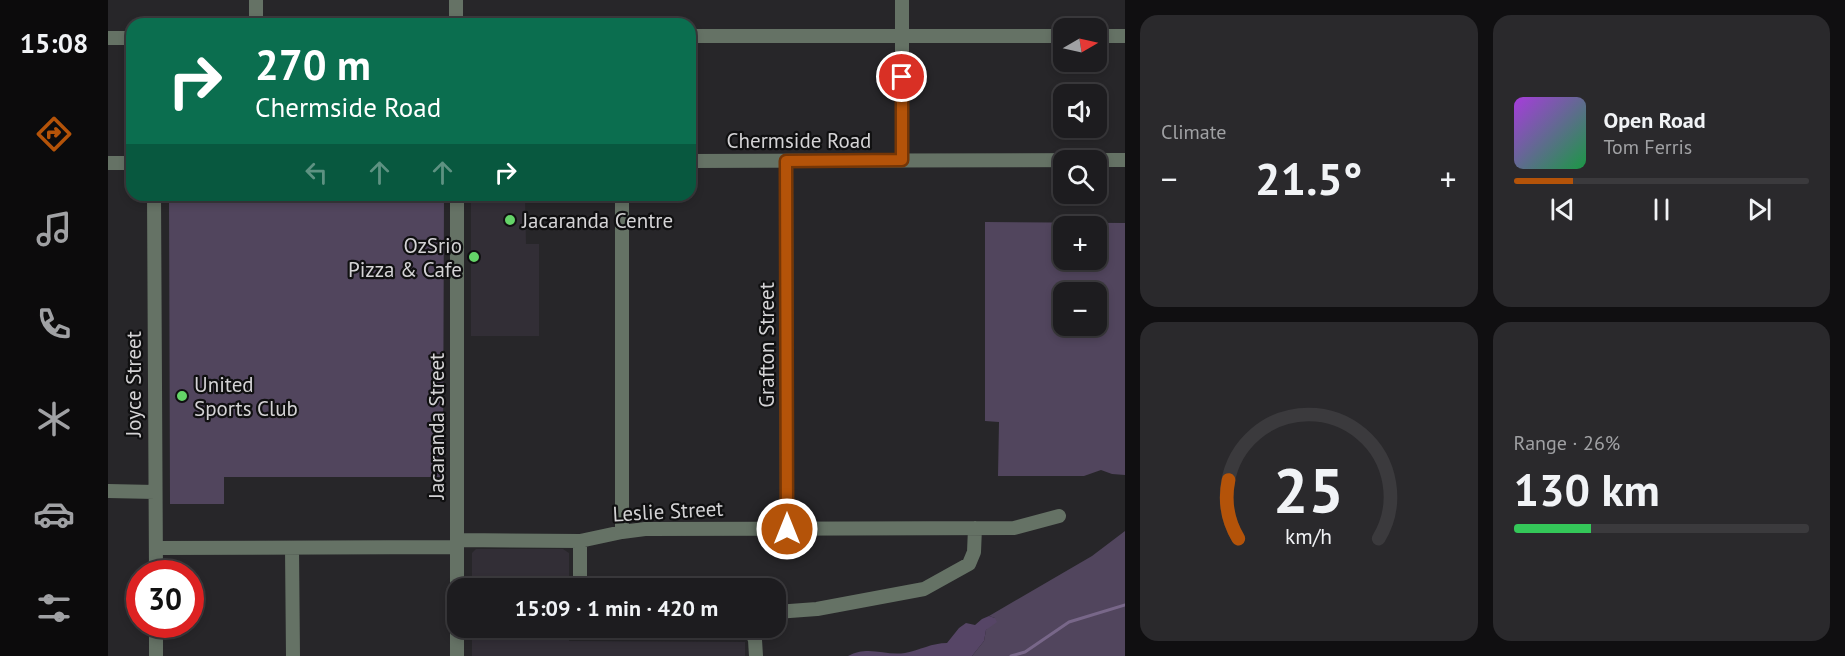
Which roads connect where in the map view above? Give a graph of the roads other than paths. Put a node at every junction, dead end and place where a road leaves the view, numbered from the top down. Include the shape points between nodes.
1 (256, 0) edge
2 (456, 0) edge
3 (902, 0) edge
4 (256, 18) edge
5 (456, 18) edge
6 (696, 36) edge
7 (902, 36) junction
8 (1053, 36) edge
9 (1107, 36) edge
10 (1125, 36) edge
11 (108, 38) edge
12 (126, 38) edge
13 (902, 160) junction
14 (1125, 160) edge
15 (696, 161) edge
16 (786, 161) junction
17 (126, 163) edge
18 (108, 164) edge
19 (154, 201) edge
20 (457, 201) edge
21 (621, 201) edge
22 (108, 491) edge
23 (155, 492) junction
24 (1059, 516) dead end
25 (975, 528) junction
26 (787, 529) junction
27 (622, 532) junction
28 (579, 541) junction
29 (457, 543) junction
30 (156, 548) junction
31 (292, 548) junction
32 (156, 560) edge
33 (580, 578) edge
34 (786, 611) edge
35 (156, 638) edge
36 (754, 638) edge
37 (156, 656) edge
38 (293, 656) edge
39 (458, 656) edge
40 (756, 656) edge

1 - 4 street
2 - 5 street
3 - 7 street
6 - 7 street
7 - 8 street
7 - 13 street
9 - 10 street
11 - 12 street
13 - 14 street, Chermside Road
13 - 16 street, Chermside Road
15 - 16 street, Chermside Road
16 - 26 street, Grafton Street
17 - 18 street
19 - 23 street, Joyce Street
20 - 29 street, Jacaranda Street
21 - 27 street
22 - 23 street
23 - 30 street, Joyce Street
24 - 25 street, Leslie Street via 1014,528
25 - 26 street, Leslie Street
25 - 34 street via 969,564 924,589
26 - 27 street, Leslie Street
27 - 28 street, Leslie Street
28 - 29 street, Leslie Street
28 - 33 street
29 - 31 street, Leslie Street
29 - 39 street, Jacaranda Street
30 - 31 street, Leslie Street
30 - 32 street, Joyce Street
31 - 38 street
35 - 37 street
36 - 40 street

